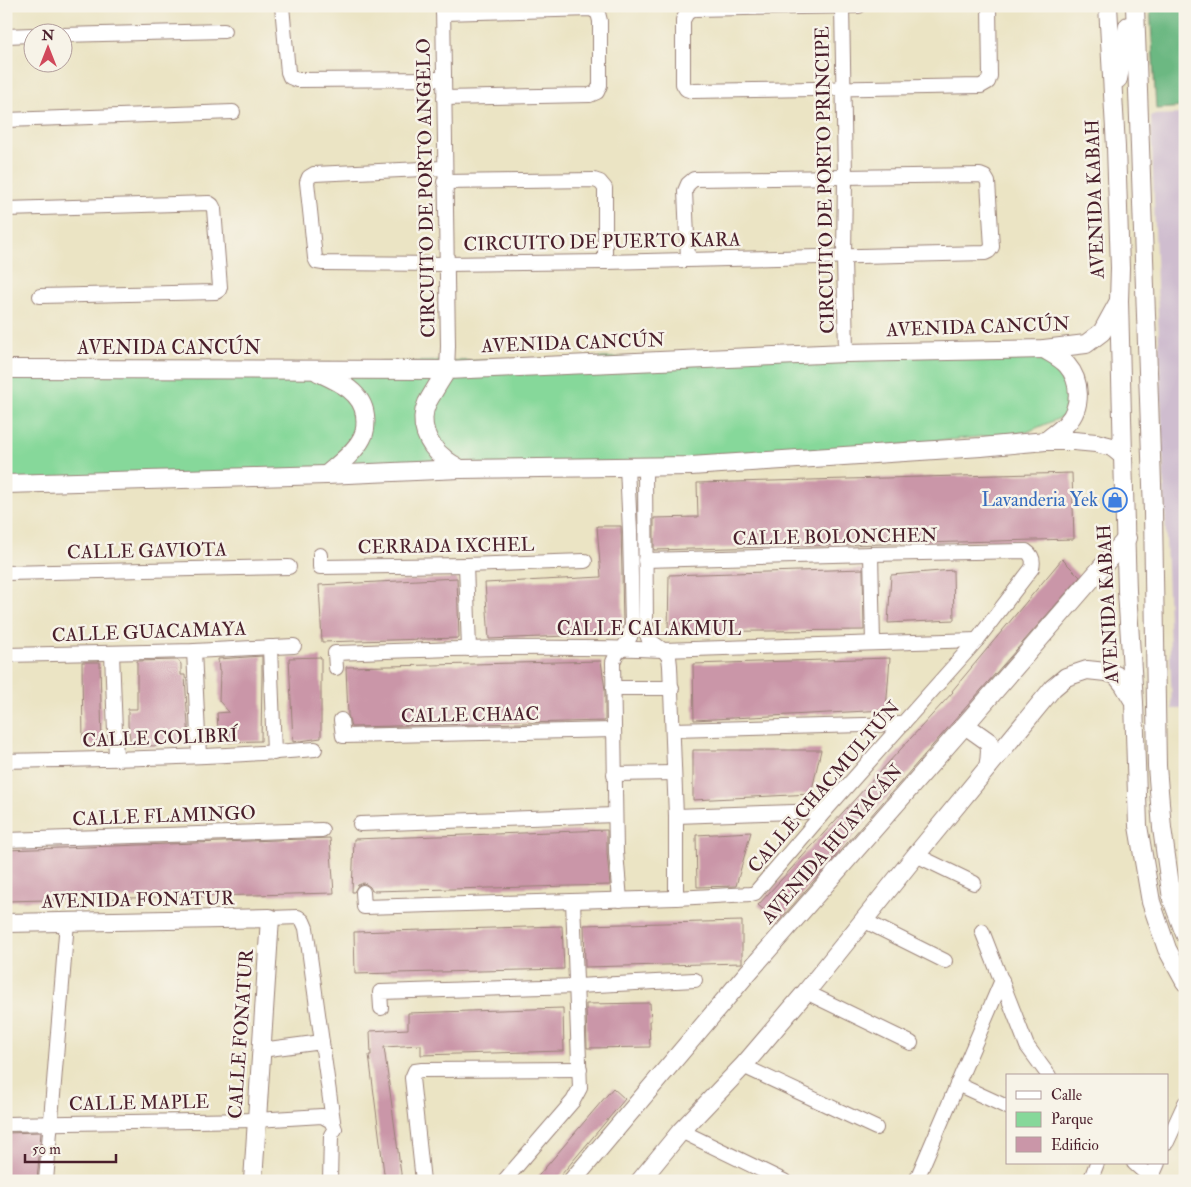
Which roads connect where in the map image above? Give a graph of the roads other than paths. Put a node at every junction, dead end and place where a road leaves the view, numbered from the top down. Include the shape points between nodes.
1 (282, 6) edge
2 (842, 6) edge
3 (859, 6) edge
4 (989, 6) edge
5 (1108, 6) edge
6 (1134, 6) edge
7 (443, 10) edge
8 (224, 31) dead end
9 (72, 35) edge
10 (6, 36) edge
11 (22, 36) edge
12 (443, 79) junction
13 (844, 89) junction
14 (444, 98) junction
15 (1113, 106) junction
16 (233, 112) dead end
17 (6, 120) edge
18 (444, 175) junction
19 (845, 177) junction
20 (6, 209) edge
21 (844, 257) junction
22 (688, 259) junction
23 (605, 262) junction
24 (446, 264) junction
25 (40, 296) dead end
26 (1119, 301) junction
27 (1044, 349) junction
28 (846, 353) junction
29 (6, 369) edge
30 (313, 370) junction
31 (447, 370) junction
32 (1046, 441) junction
33 (1123, 456) junction
34 (627, 467) junction
35 (645, 467) junction
36 (460, 469) junction
37 (326, 475) junction
38 (6, 484) edge
39 (1126, 538) junction
40 (1026, 552) joint
41 (871, 554) junction
42 (320, 555) dead end
43 (645, 560) junction
44 (585, 561) dead end
45 (466, 565) junction
46 (289, 567) dead end
47 (6, 573) edge
48 (977, 640) junction
49 (873, 643) junction
50 (294, 646) dead end
51 (270, 647) junction
52 (624, 648) junction
53 (469, 649) junction
54 (663, 650) junction
55 (194, 651) junction
56 (112, 653) junction
57 (6, 655) edge
58 (336, 668) dead end
59 (613, 688) junction
60 (672, 688) junction
61 (1134, 702) junction
62 (341, 720) dead end
63 (902, 724) junction
64 (965, 725) junction
65 (614, 730) junction
66 (673, 730) junction
67 (315, 749) dead end
68 (274, 753) junction
69 (199, 756) junction
70 (116, 758) junction
71 (6, 761) edge
72 (1157, 766) junction
73 (988, 767) junction
74 (674, 773) junction
75 (614, 774) junction
76 (826, 811) junction
77 (615, 815) junction
78 (676, 816) junction
79 (360, 824) dead end
80 (322, 830) dead end
81 (6, 840) edge
82 (916, 854) junction
83 (974, 884) dead end
84 (363, 892) dead end
85 (676, 898) junction
86 (620, 900) junction
87 (573, 901) junction
88 (270, 918) junction
89 (863, 920) junction
90 (67, 922) junction
91 (6, 923) edge
92 (982, 931) dead end
93 (1185, 934) edge
94 (945, 961) dead end
95 (695, 980) dead end
96 (1002, 980) junction
97 (1185, 982) edge
98 (577, 986) junction
99 (806, 992) junction
100 (382, 1008) dead end
101 (322, 1042) junction
102 (911, 1042) dead end
103 (261, 1050) junction
104 (743, 1066) junction
105 (580, 1069) junction
106 (1047, 1074) edge
107 (957, 1084) junction
108 (1185, 1103) edge
109 (1006, 1107) edge
110 (1181, 1114) edge
111 (256, 1120) junction
112 (51, 1123) junction
113 (6, 1124) edge
114 (333, 1125) junction
115 (876, 1128) dead end
116 (681, 1131) junction
117 (1168, 1140) edge
118 (1097, 1164) edge
119 (1135, 1164) edge
120 (1158, 1164) edge
121 (920, 1179) edge
122 (1151, 1180) edge
123 (46, 1181) edge
124 (253, 1181) edge
125 (330, 1181) edge
126 (423, 1181) edge
127 (504, 1181) edge
128 (572, 1181) edge
129 (640, 1181) edge
130 (784, 1181) edge
131 (1090, 1181) edge

1 - 12 street via 290,77 297,80
2 - 3 street
2 - 13 street, CIRCUITO DE PORTO PRINCIPE
2 - 13 street via 694,9 683,20 683,84 692,91
4 - 13 street via 988,82 981,86
5 - 15 main road, AVENIDA KABAH
6 - 15 main road
6 - 72 main road via 1153,502
7 - 12 street, CIRCUITO DE PORTO ANGELO
7 - 14 street via 591,9 598,13 600,21 600,85 590,95
8 - 9 street
10 - 11 street
12 - 14 street, CIRCUITO DE PORTO ANGELO
13 - 19 street, CIRCUITO DE PORTO PRINCIPE
14 - 18 street, CIRCUITO DE PORTO ANGELO
15 - 26 main road, AVENIDA KABAH
16 - 17 street
18 - 23 street via 600,182 605,188
18 - 24 street, CIRCUITO DE PORTO ANGELO
18 - 24 street, CIRCUITO DE PUERTO KARA via 314,174 307,182 317,262
19 - 21 street, CIRCUITO DE PORTO PRINCIPE
19 - 21 street, CIRCUITO DE PUERTO KARA via 985,177 992,246 985,253
19 - 22 street via 694,179 685,191
20 - 25 street via 208,203 214,209 220,287 216,292
21 - 22 street, CIRCUITO DE PUERTO KARA
21 - 28 street, CIRCUITO DE PORTO PRINCIPE
22 - 23 street, CIRCUITO DE PUERTO KARA
23 - 24 street, CIRCUITO DE PUERTO KARA
24 - 31 street, CIRCUITO DE PORTO ANGELO
26 - 27 main road, AVENIDA CANCÚN via 1102,332 1086,344
26 - 33 main road, AVENIDA KABAH
27 - 28 main road, AVENIDA CANCÚN
27 - 32 main road via 1066,364 1078,384 1074,412 1068,422
28 - 31 main road, AVENIDA CANCÚN
29 - 30 main road, AVENIDA CANCÚN
30 - 31 main road, AVENIDA CANCÚN
30 - 37 main road via 353,393 366,420 359,443
31 - 36 main road via 427,404 423,419 434,448
32 - 33 main road via 1096,443 1112,447
32 - 35 main road
33 - 39 main road, AVENIDA KABAH
34 - 35 main road
34 - 36 main road
34 - 52 street via 632,625
35 - 43 street
36 - 37 main road
37 - 38 main road
39 - 61 main road, AVENIDA KABAH
39 - 64 main road, AVENIDA HUAYACÁN
40 - 41 street, CALLE BOLONCHEN
40 - 48 street, CALLE CHACMULTÚN via 1033,558 1032,568
41 - 43 street, CALLE BOLONCHEN
41 - 49 street
42 - 45 street, CERRADA IXCHEL via 320,568
43 - 54 street via 646,632 649,640
44 - 45 street, CERRADA IXCHEL
45 - 53 street
46 - 47 street, CALLE GAVIOTA
48 - 49 street, CALLE CALAKMUL
48 - 63 street, CALLE CHACMULTÚN
49 - 54 street, CALLE CALAKMUL
50 - 51 street, CALLE GUACAMAYA
51 - 55 street, CALLE GUACAMAYA
51 - 68 street
52 - 53 street, CALLE CALAKMUL
52 - 54 street, CALLE CALAKMUL
52 - 59 street via 613,662
53 - 58 street, CALLE CALAKMUL via 335,653
54 - 60 street via 669,657
55 - 56 street, CALLE GUACAMAYA
55 - 69 street
56 - 57 street, CALLE GUACAMAYA
56 - 70 street
59 - 60 street
59 - 65 street
60 - 66 street
61 - 72 main road
61 - 73 main road via 1116,675 1087,670 1066,677 1053,688
61 - 97 main road, AVENIDA KABAH via 1138,826 1151,902 1167,949
62 - 65 street, CALLE CHAAC via 343,736
63 - 66 street
63 - 76 street, CALLE CHACMULTÚN
64 - 73 main road via 988,742
64 - 128 main road, AVENIDA HUAYACÁN via 745,976
65 - 75 street
66 - 74 street
67 - 68 street, CALLE COLIBRÍ
68 - 69 street, CALLE COLIBRÍ
69 - 70 street, CALLE COLIBRÍ
70 - 71 street, CALLE COLIBRÍ
72 - 93 main road via 1172,900
73 - 82 main road
74 - 75 street
74 - 78 street
75 - 77 street
76 - 78 street
76 - 85 street, CALLE CHACMULTÚN via 755,893
77 - 79 street
77 - 86 street
78 - 85 street
80 - 81 street, CALLE FLAMINGO
82 - 83 street
82 - 89 main road
84 - 87 street, CALLE CHACMULTÚN via 364,907
85 - 86 street, CALLE CHACMULTÚN
86 - 87 street, CALLE CHACMULTÚN
87 - 98 street
88 - 90 main road, AVENIDA FONATUR
88 - 101 street via 298,917 303,920
88 - 103 main road, CALLE FONATUR
89 - 94 street
89 - 99 main road
90 - 91 main road, AVENIDA FONATUR
90 - 112 street
92 - 96 street
95 - 98 street
96 - 106 street via 1026,1046
96 - 107 street
98 - 100 street via 380,992
98 - 105 street
99 - 102 street
99 - 104 main road
101 - 103 street
101 - 114 street
103 - 111 main road, CALLE FONATUR
104 - 115 street
104 - 116 main road
105 - 126 street via 415,1071 412,1078
105 - 127 street via 580,1088 573,1101
107 - 109 street
107 - 121 street
108 - 110 street
110 - 117 street
111 - 112 street, CALLE MAPLE
111 - 114 street, CALLE MAPLE via 322,1116
111 - 124 main road, CALLE FONATUR
112 - 113 street, CALLE MAPLE
112 - 123 street
114 - 125 street
116 - 129 main road
116 - 130 street
118 - 131 street
119 - 122 street
120 - 122 street

